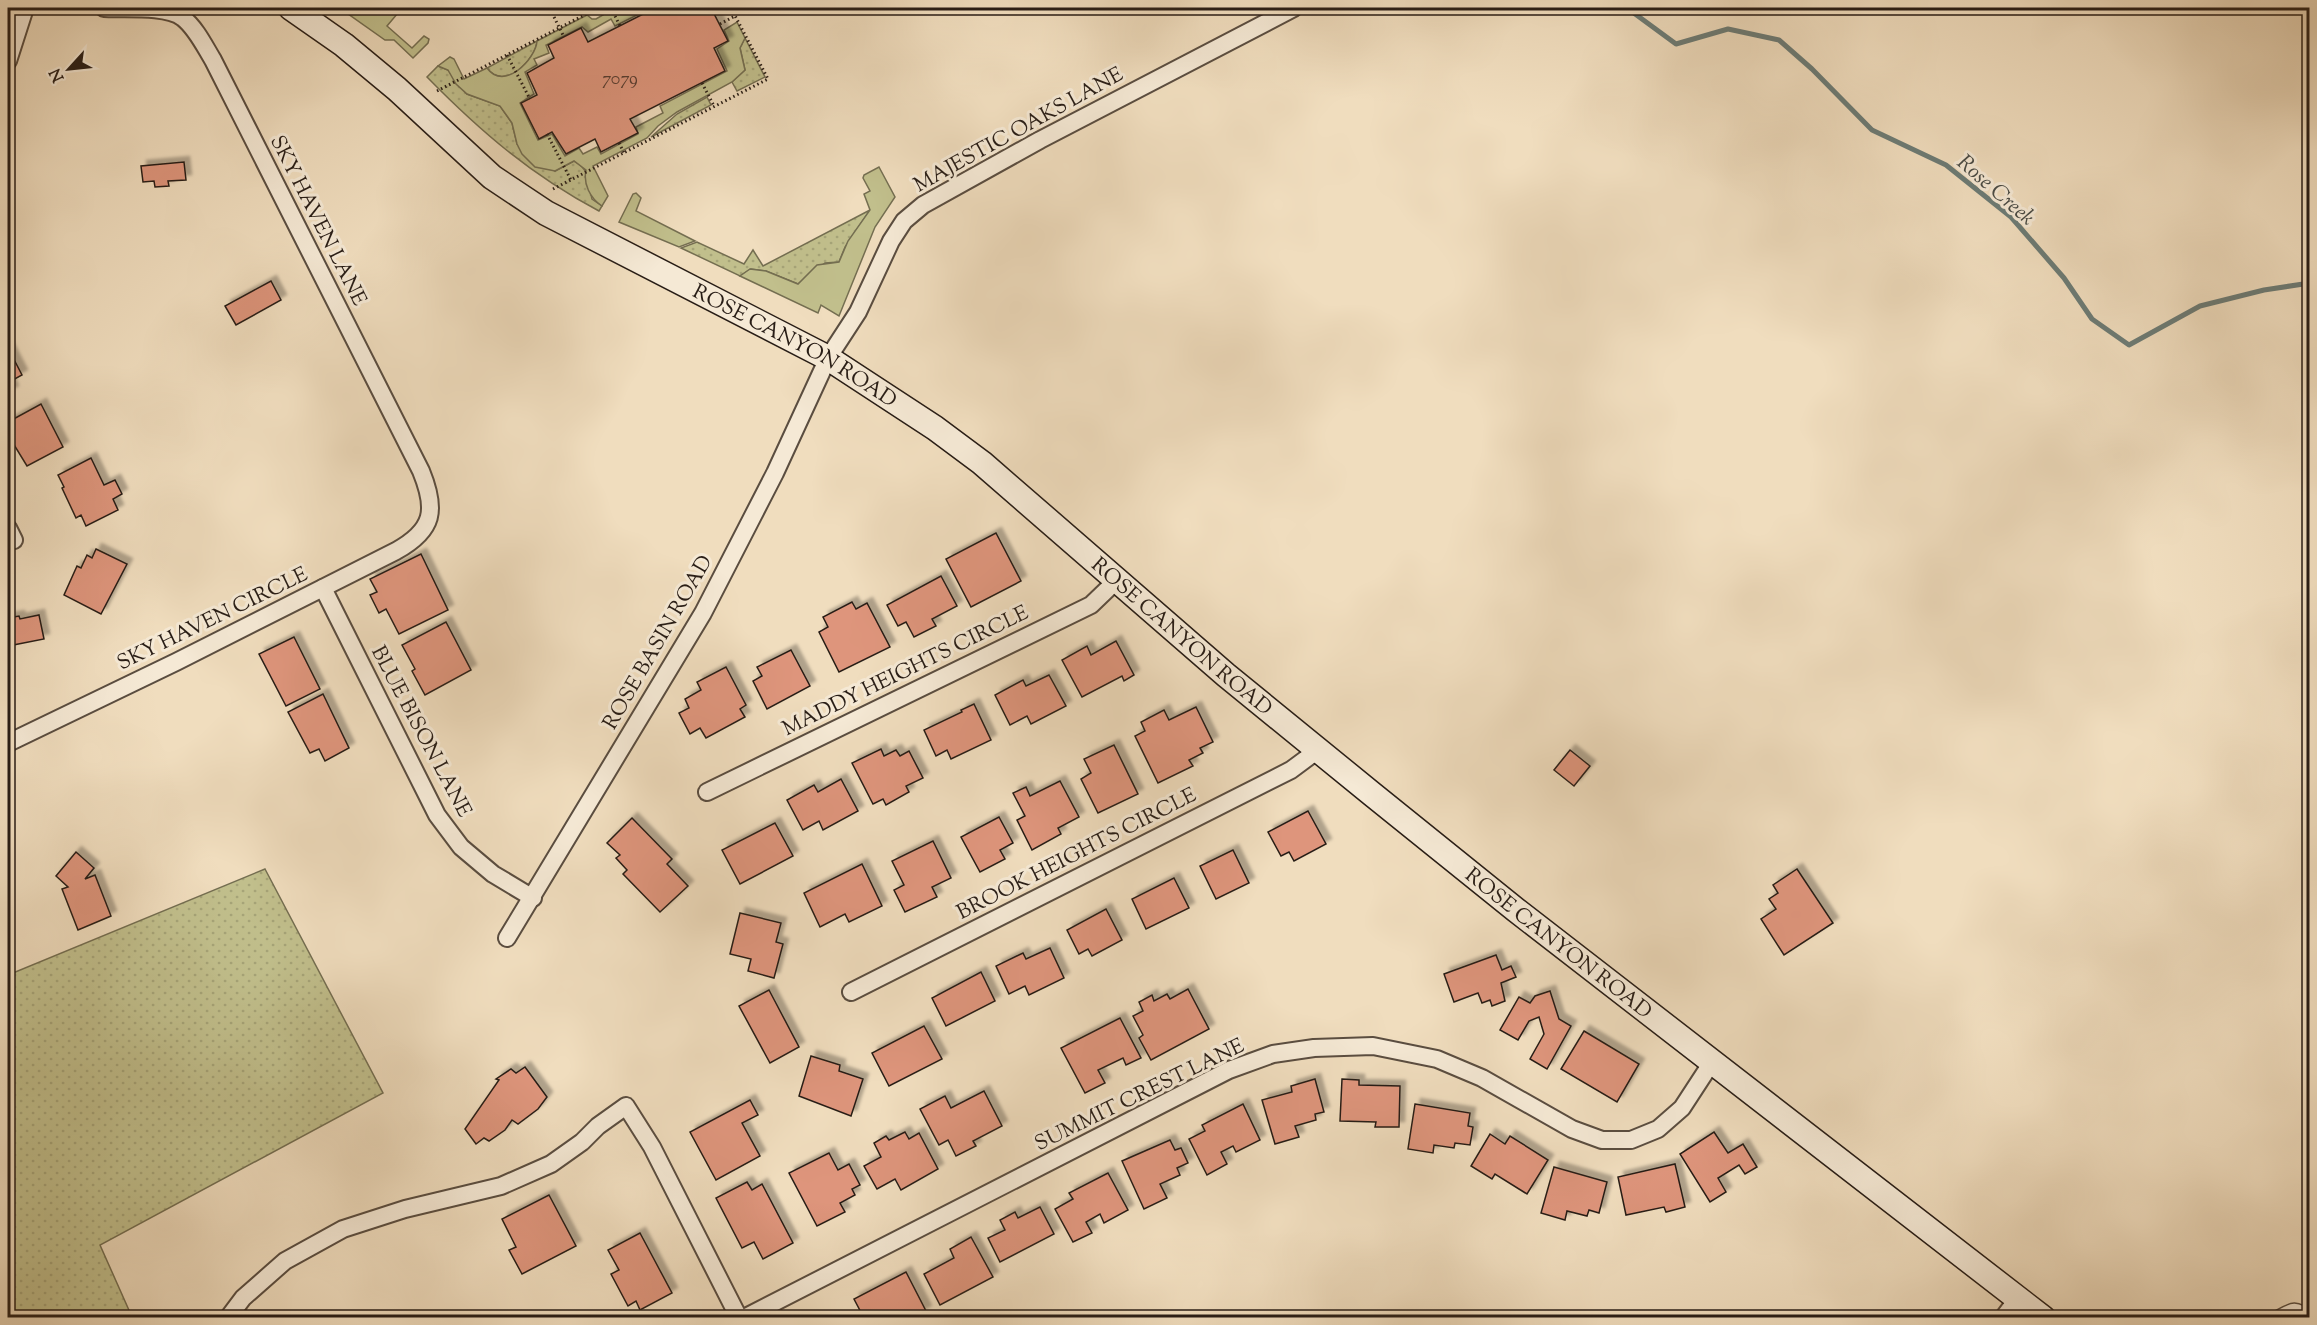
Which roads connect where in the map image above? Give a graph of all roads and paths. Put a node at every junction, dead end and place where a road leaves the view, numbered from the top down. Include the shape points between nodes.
1 (25, 8) edge
2 (104, 8) edge
3 (291, 8) edge
4 (598, 8) edge
5 (611, 8) edge
6 (731, 8) edge
7 (1294, 8) edge
8 (552, 13) dead end
9 (735, 16) junction
10 (720, 24) dead end
11 (620, 26) dead end
12 (560, 27) junction
13 (564, 37) dead end
14 (507, 54) junction
15 (8, 61) edge
16 (702, 82) dead end
17 (437, 91) dead end
18 (530, 99) dead end
19 (714, 106) junction
20 (547, 134) dead end
21 (620, 143) dead end
22 (624, 153) junction
23 (571, 180) junction
24 (553, 189) dead end
25 (828, 358) junction
26 (429, 522) joint
27 (1117, 580) junction
28 (323, 588) junction
29 (8, 743) edge
30 (1318, 750) junction
31 (707, 792) dead end
32 (533, 897) junction
33 (507, 938) dead end
34 (851, 992) dead end
35 (1712, 1062) junction
36 (2018, 1298) junction
37 (228, 1317) edge
38 (739, 1317) edge
39 (744, 1317) edge
40 (2003, 1317) edge
41 (2043, 1317) edge
42 (2272, 1317) edge
43 (2310, 1317) edge

1 - 15 street
2 - 26 street, SKY HAVEN LANE via 165,10 183,17 202,42 421,471 431,504
3 - 25 street, ROSE CANYON ROAD via 397,89 492,177 546,213
4 - 12 path
5 - 11 path
6 - 9 path
7 - 25 street, MAJESTIC OAKS LANE via 923,205 904,221 891,241 858,312
8 - 12 path
9 - 10 path
9 - 19 path via 768,79
12 - 13 path
12 - 14 path
14 - 17 path
14 - 18 path
16 - 19 path
19 - 22 path
20 - 23 path
21 - 22 path
22 - 23 path
23 - 24 path
25 - 27 street, ROSE CANYON ROAD via 982,463
25 - 32 street, ROSE BASIN ROAD via 775,473 703,613
26 - 28 street, SKY HAVEN CIRCLE via 409,544
27 - 30 street, ROSE CANYON ROAD
27 - 31 street, MADDY HEIGHTS CIRCLE via 1090,605
28 - 29 street, SKY HAVEN CIRCLE
28 - 32 street, BLUE BISON LANE via 437,815 461,847 493,874
30 - 34 street, BROOK HEIGHTS CIRCLE via 1291,770
30 - 35 street, ROSE CANYON ROAD
32 - 33 street, ROSE BASIN ROAD
35 - 36 street, ROSE CANYON ROAD
35 - 39 street, SUMMIT CREST LANE via 1682,1108 1658,1129 1631,1140 1602,1140 1572,1129 1482,1078 1437,1059 1373,1046 1273,1054 1229,1070
36 - 40 street
36 - 41 street, ROSE CANYON ROAD
37 - 38 street via 243,1298 285,1261 343,1229 405,1209 501,1186 550,1164 626,1106 652,1147
42 - 43 lane via 2292,1307 2302,1309

